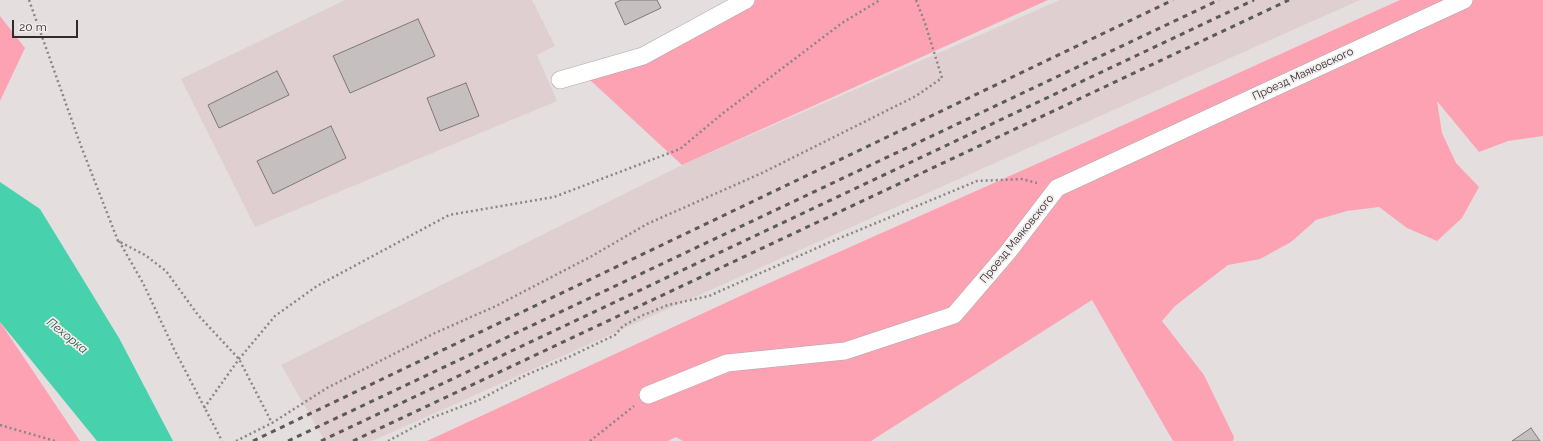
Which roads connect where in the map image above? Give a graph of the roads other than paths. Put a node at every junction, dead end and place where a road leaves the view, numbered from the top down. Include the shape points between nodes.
1 (746, 0) edge
2 (1464, 0) edge
3 (560, 80) dead end
4 (648, 395) road end

1 - 3 street via 644,56
2 - 4 street, Проезд Маяковского via 1057,188 1008,252 954,315 845,351 727,363

